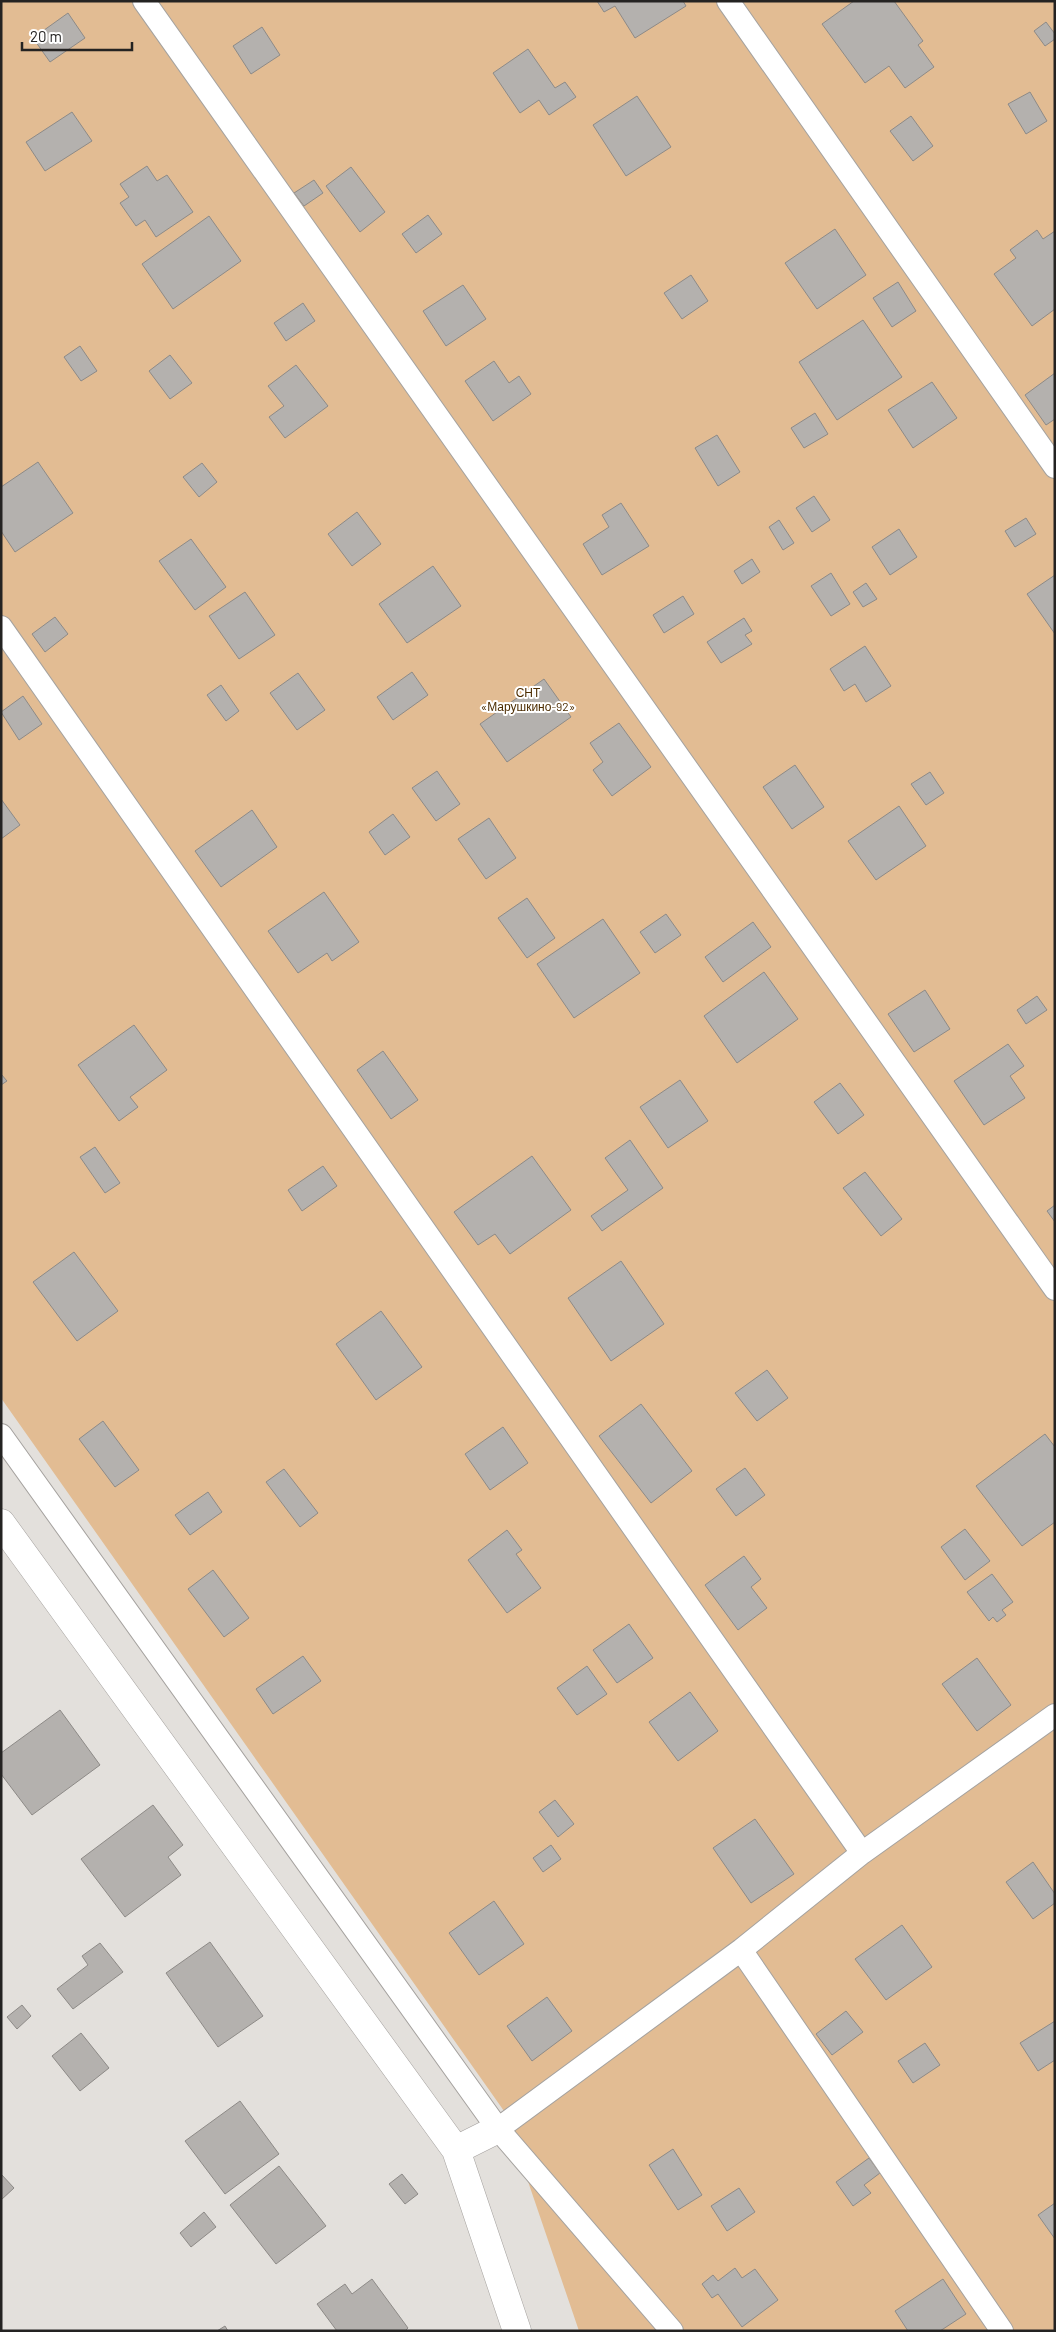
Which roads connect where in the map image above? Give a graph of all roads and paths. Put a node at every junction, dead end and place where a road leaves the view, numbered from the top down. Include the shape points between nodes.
1 (144, 1) edge
2 (728, 1) edge
3 (1055, 467) edge
4 (1, 626) edge
5 (1055, 1289) edge
6 (1, 1435) edge
7 (1, 1523) edge
8 (1055, 1715) edge
9 (862, 1853) junction
10 (741, 1950) junction
11 (498, 2129) junction
12 (456, 2150) junction
13 (517, 2331) edge
14 (672, 2331) edge
15 (1002, 2331) edge

1 - 5 lane
2 - 3 lane
4 - 9 lane
6 - 11 lane
7 - 12 street
8 - 9 lane
9 - 10 lane
10 - 11 lane
10 - 15 lane
11 - 12 street
11 - 14 lane
12 - 13 street

